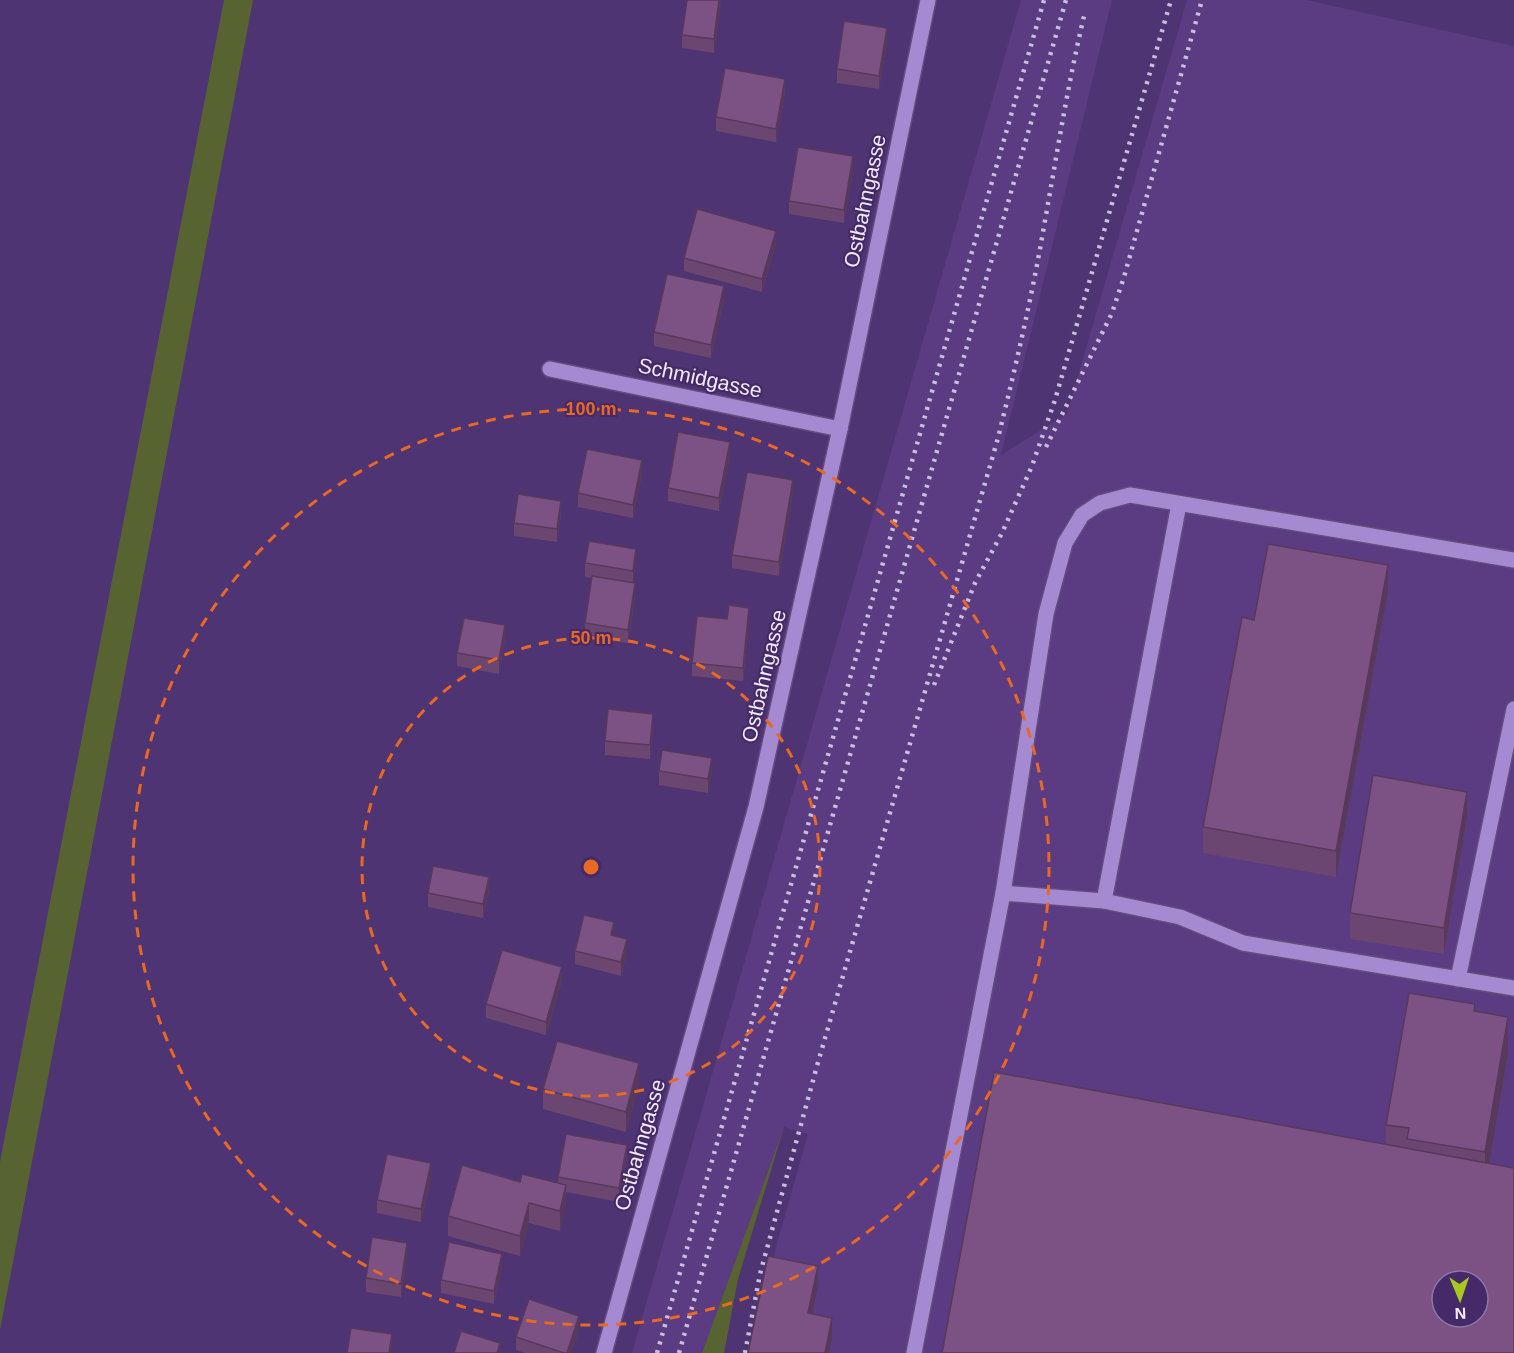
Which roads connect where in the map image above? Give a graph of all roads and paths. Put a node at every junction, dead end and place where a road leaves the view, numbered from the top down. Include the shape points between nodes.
1 (928, 0) edge
2 (550, 369) dead end
3 (840, 429) junction
4 (1179, 504) junction
5 (1514, 560) edge
6 (1514, 709) edge
7 (1003, 893) junction
8 (1104, 901) junction
9 (1458, 979) junction
10 (1514, 988) edge
11 (604, 1353) edge
12 (914, 1353) edge

1 - 3 street, Ostbahngasse
2 - 3 street, Schmidgasse
3 - 11 street, Ostbahngasse via 756,807
4 - 5 street
4 - 7 street via 1130,495 1100,503 1082,515 1065,543 1046,614
4 - 8 street
6 - 9 street
7 - 8 street
7 - 12 street
8 - 9 street via 1180,917 1243,943
9 - 10 street

